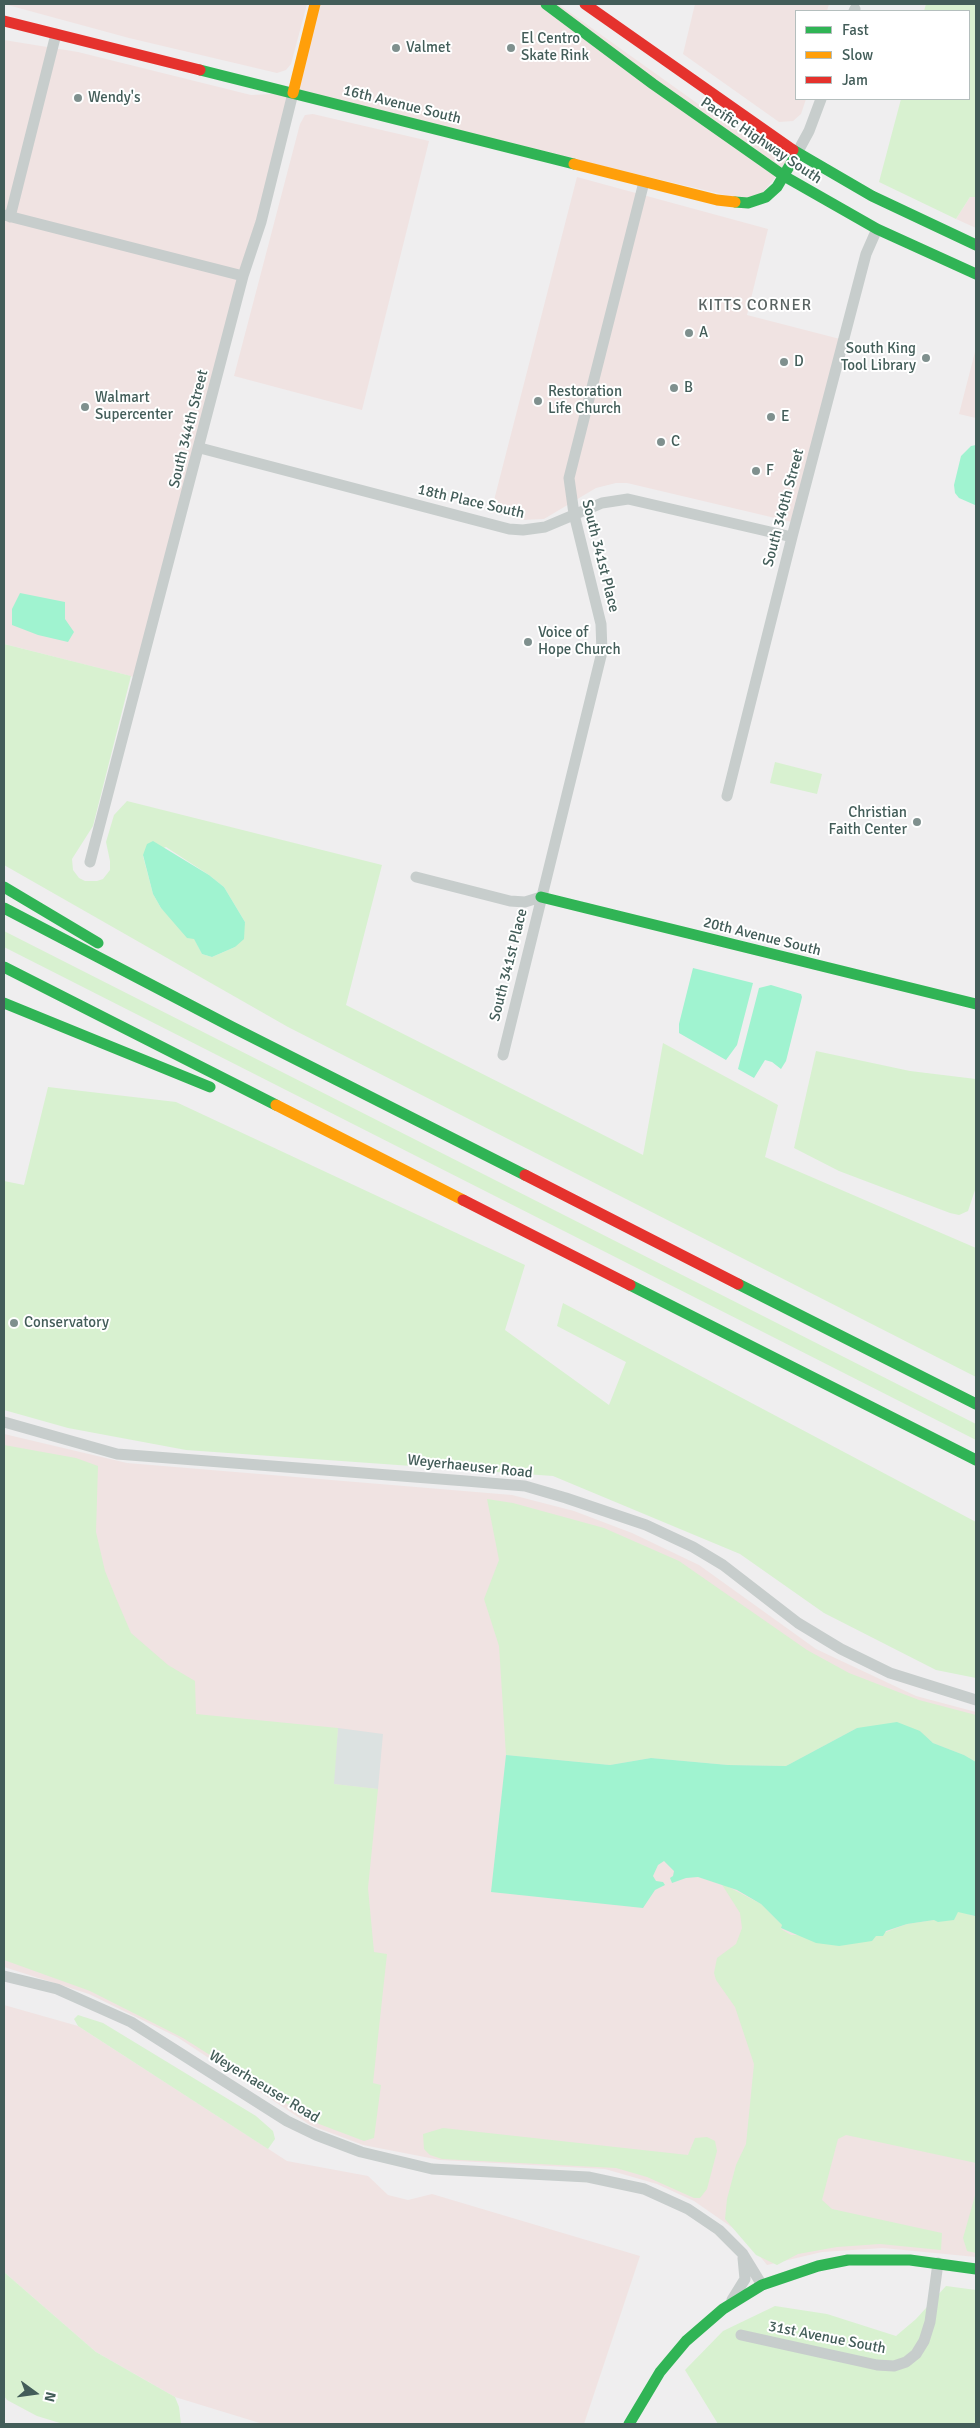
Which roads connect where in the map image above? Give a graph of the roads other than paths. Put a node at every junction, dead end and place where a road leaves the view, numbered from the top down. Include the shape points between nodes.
1 (315, 4) edge
2 (546, 4) edge
3 (585, 4) edge
4 (4, 21) edge
5 (56, 34) junction
6 (292, 93) junction
7 (821, 100) edge
8 (797, 153) junction
9 (784, 176) junction
10 (644, 182) junction
11 (7, 216) edge
12 (877, 229) junction
13 (976, 246) edge
14 (976, 274) edge
15 (243, 276) junction
16 (200, 448) junction
17 (574, 514) junction
18 (792, 537) junction
19 (727, 796) dead end
20 (90, 862) dead end
21 (416, 877) dead end
22 (4, 887) edge
23 (541, 897) junction
24 (4, 908) edge
25 (4, 967) edge
26 (976, 1004) edge
27 (7, 1005) edge
28 (232, 1026) junction
29 (502, 1055) dead end
30 (388, 1163) junction
31 (976, 1404) edge
32 (4, 1422) edge
33 (976, 1460) edge
34 (976, 1700) edge
35 (4, 1976) edge
36 (742, 2254) junction
37 (938, 2263) junction
38 (976, 2269) edge
39 (762, 2285) junction
40 (728, 2305) junction
41 (741, 2335) dead end
42 (629, 2424) edge

1 - 6 main road, South 344th Street
2 - 9 main road, Pacific Highway South via 660,90
3 - 8 main road, Pacific Highway South
4 - 5 main road, 16th Avenue South
5 - 6 main road, 16th Avenue South
5 - 11 street
6 - 10 main road, 16th Avenue South
6 - 15 street, South 344th Street via 261,222
7 - 8 street
8 - 9 main road, 16th Avenue South
8 - 13 main road, Pacific Highway South via 872,196
9 - 10 main road, 16th Avenue South via 766,198 748,203 717,200
9 - 12 main road, Pacific Highway South
10 - 17 street, South 341st Place via 571,467 569,488
11 - 15 street
12 - 14 main road, Pacific Highway South
12 - 18 street, South 340th Street via 866,254
15 - 16 street, South 344th Street
16 - 17 street, 18th Place South via 509,529 535,530
16 - 20 street, South 344th Street
17 - 18 street, 18th Place South via 602,502 634,499
17 - 23 street, South 341st Place via 602,624 602,652
18 - 19 street, South 340th Street
21 - 23 street via 510,901 525,902
22 - 28 main road
23 - 26 main road, 20th Avenue South
23 - 29 street, South 341st Place
24 - 28 main road
25 - 30 main road
27 - 30 main road via 123,1050
28 - 31 main road
30 - 33 main road
32 - 34 street, Weyerhaeuser Road via 117,1454 525,1486 646,1525 693,1547 723,1565 798,1623 848,1652 890,1673
35 - 36 street, Weyerhaeuser Road via 57,1989 130,2022 262,2106 316,2135 361,2152 432,2169 588,2177 644,2189 688,2209 719,2230
36 - 39 street, Weyerhaeuser Road
36 - 40 street via 745,2279
37 - 38 main road
37 - 39 main road via 879,2258 848,2260 818,2266
37 - 41 street, 31st Avenue South via 930,2322 924,2341 906,2362 894,2366 877,2365
39 - 40 main road
40 - 42 main road via 700,2327 672,2356

